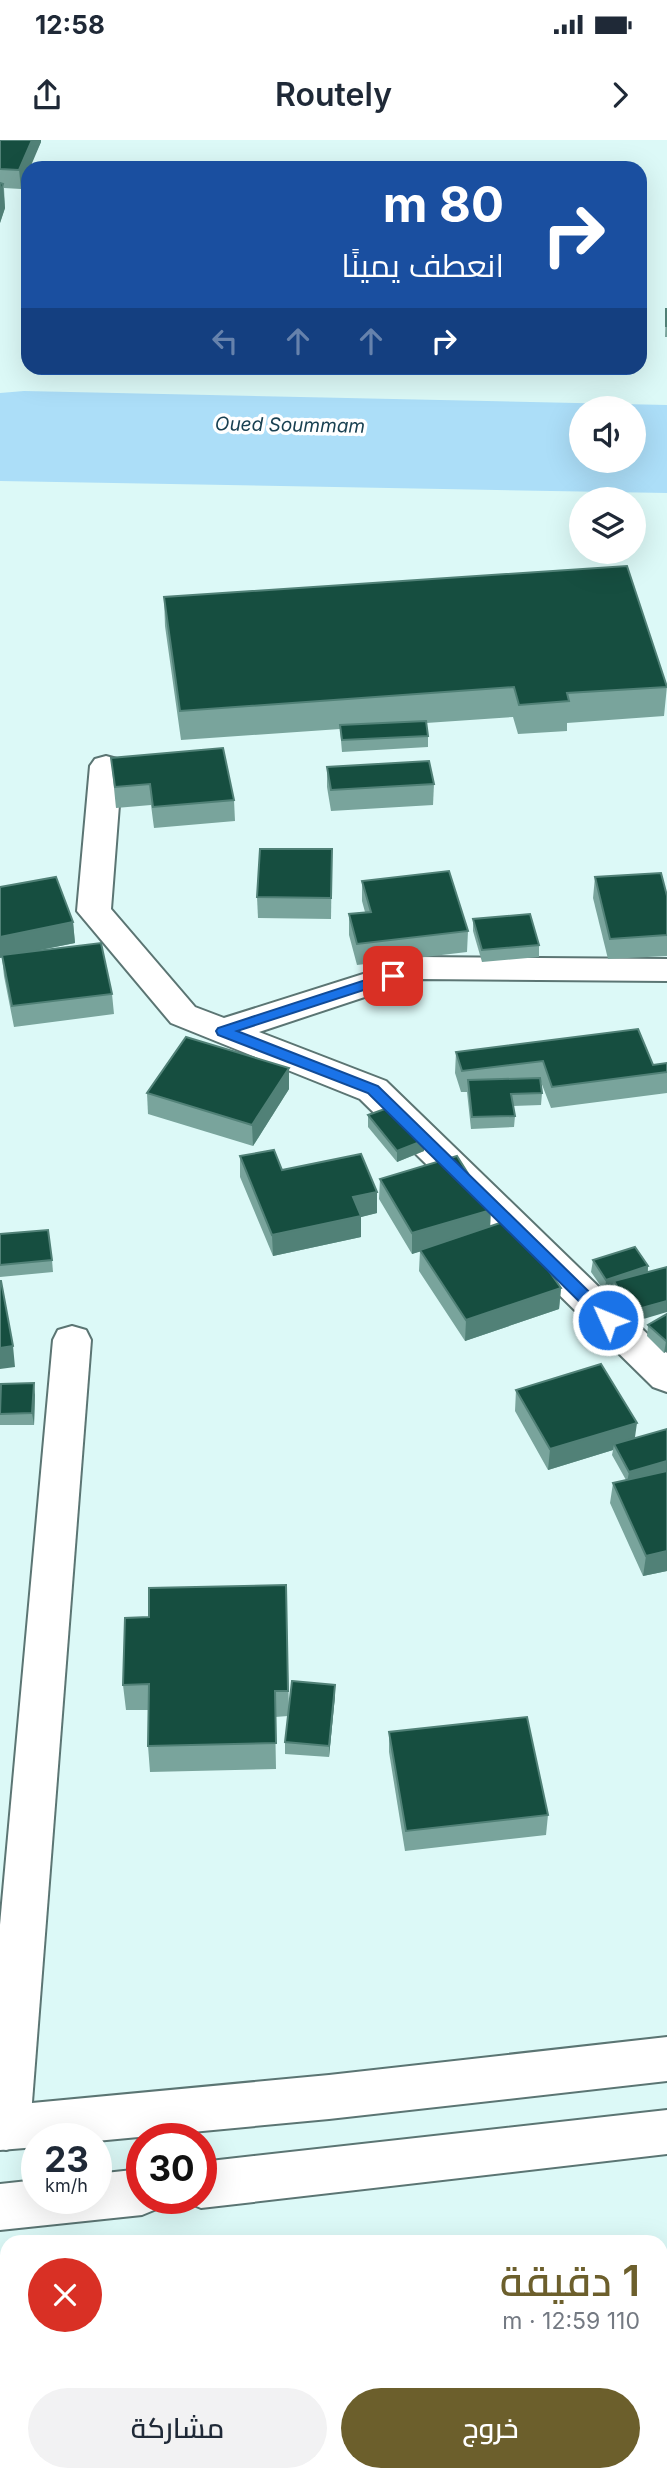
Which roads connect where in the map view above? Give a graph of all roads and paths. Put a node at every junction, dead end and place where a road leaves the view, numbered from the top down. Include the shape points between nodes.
1 (106, 766) dead end
2 (667, 970) edge
3 (223, 1031) junction
4 (72, 1340) dead end
5 (667, 1377) edge
6 (667, 2059) edge
7 (3, 2128) edge
8 (667, 2132) edge
9 (217, 2183) edge
10 (21, 2205) edge
11 (0, 2207) edge

1 - 3 main road via 94,911 183,1015
2 - 3 main road via 417,968
3 - 5 main road via 373,1090
4 - 7 main road
6 - 7 main road
8 - 9 main road
10 - 11 main road

